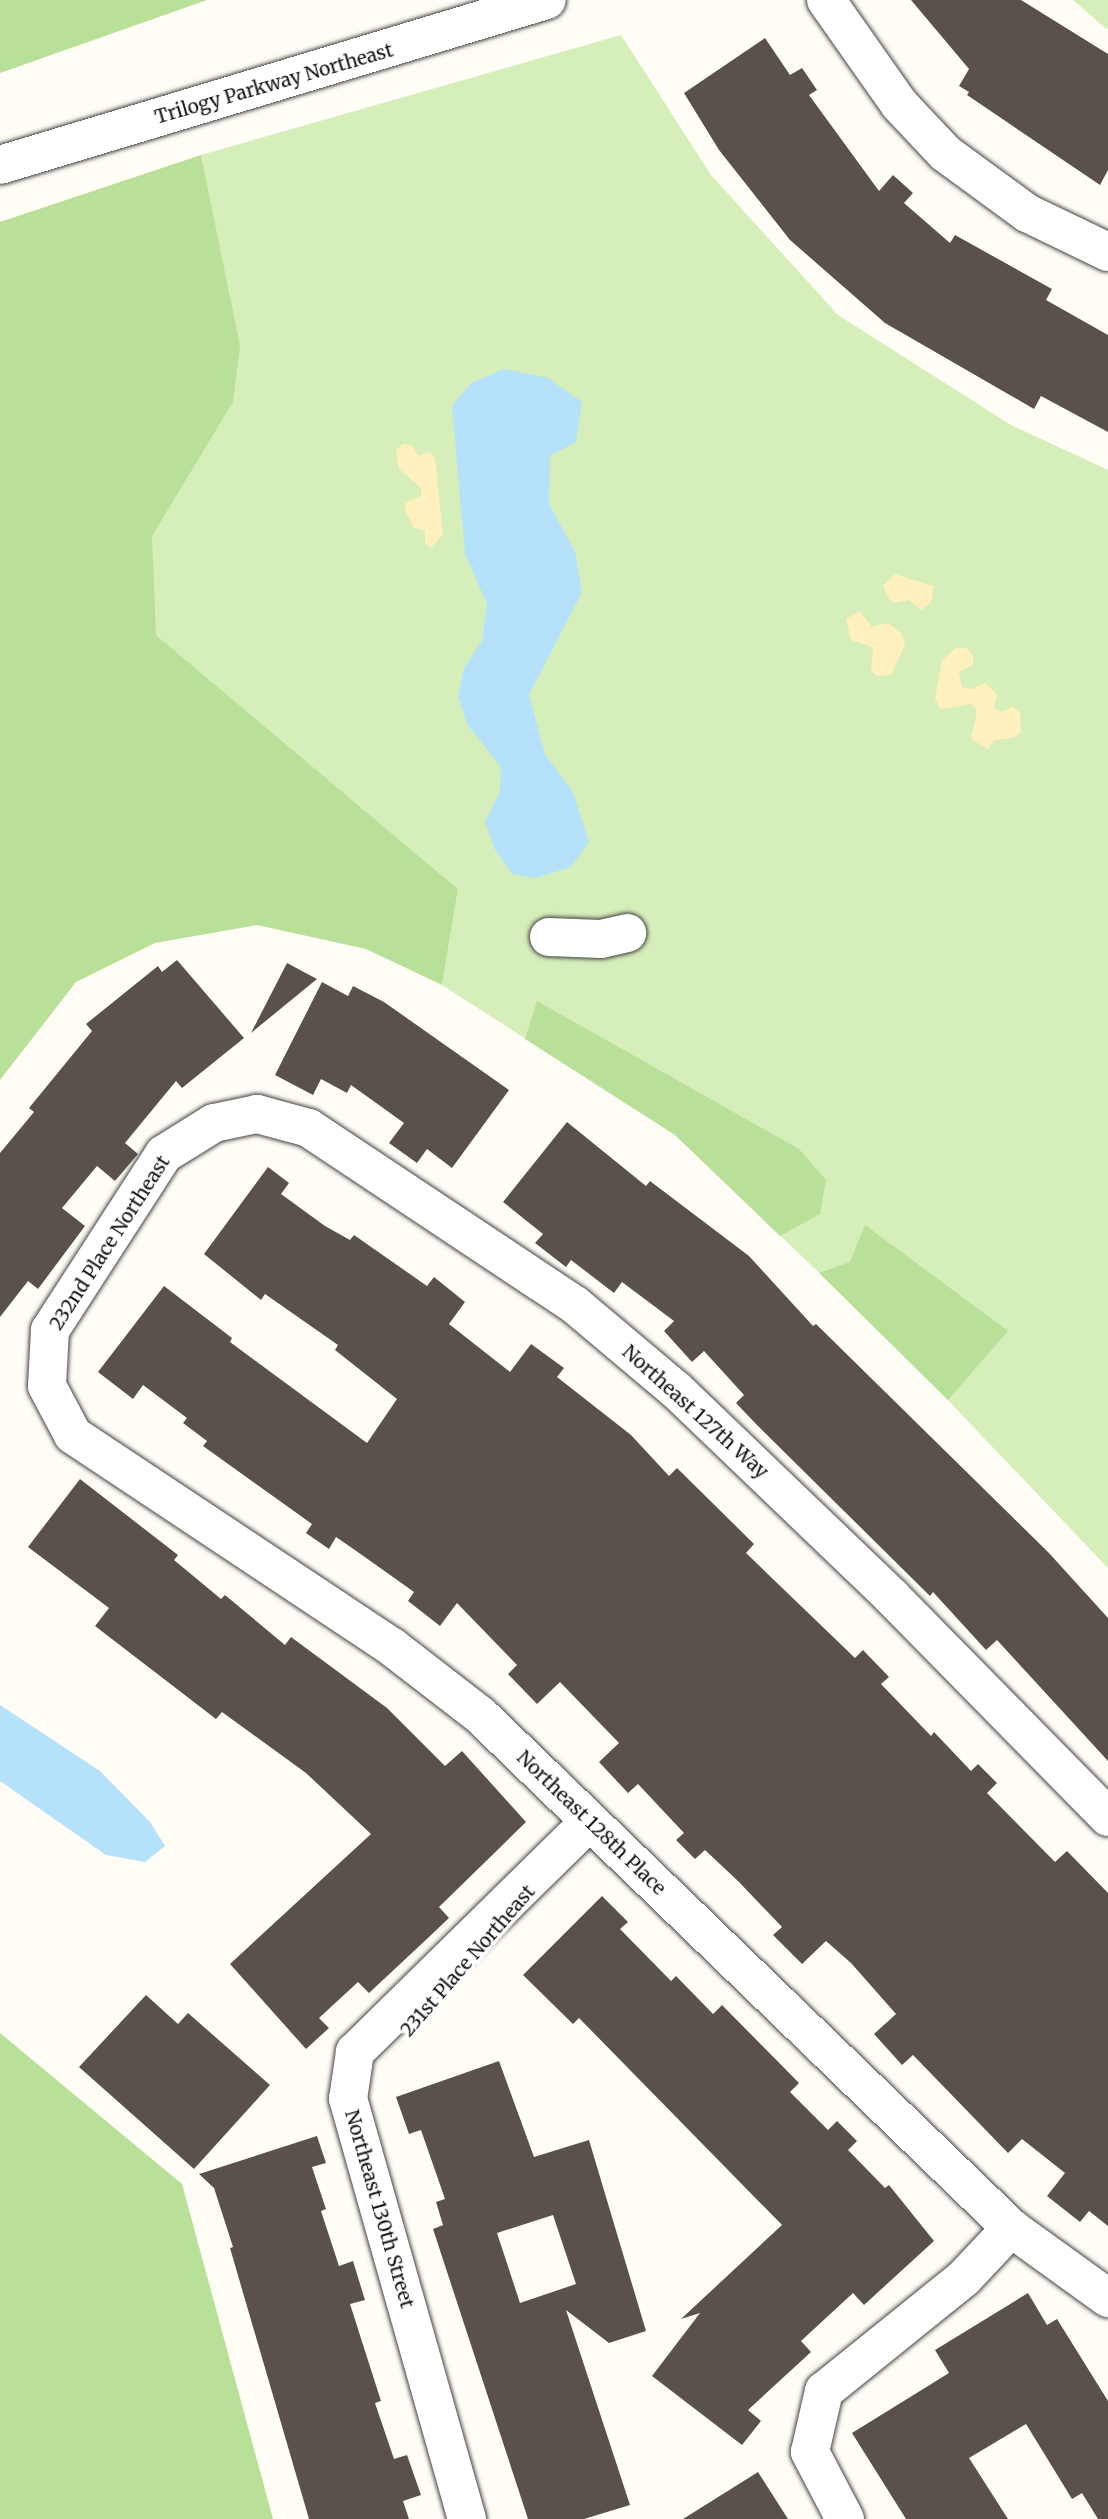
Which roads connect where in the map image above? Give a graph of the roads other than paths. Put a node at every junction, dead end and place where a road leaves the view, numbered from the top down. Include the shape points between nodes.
1 (547, 0) edge
2 (826, 0) edge
3 (0, 165) edge
4 (1108, 253) edge
5 (627, 933) dead end
6 (549, 937) dead end
7 (214, 1123) joint
8 (47, 1386) joint
9 (1108, 1817) edge
10 (589, 1822) junction
11 (348, 2099) joint
12 (1011, 2228) junction
13 (1108, 2298) edge
14 (467, 2519) edge
15 (845, 2519) edge

1 - 3 street, Trilogy Parkway Northeast
2 - 4 street via 899,104 945,153 1027,213
5 - 6 street via 601,939
7 - 8 street, 232nd Place Northeast via 164,1154 50,1330
7 - 9 street, Northeast 127th Way via 257,1114 309,1128 575,1305 676,1390 853,1560
8 - 10 street, Northeast 128th Place via 74,1435 392,1647 480,1715
10 - 11 street, 231st Place Northeast
10 - 12 street, Northeast 128th Place
11 - 14 street, Northeast 130th Street
12 - 13 street, Northeast 128th Place
12 - 15 street via 964,2278 824,2391 810,2452

